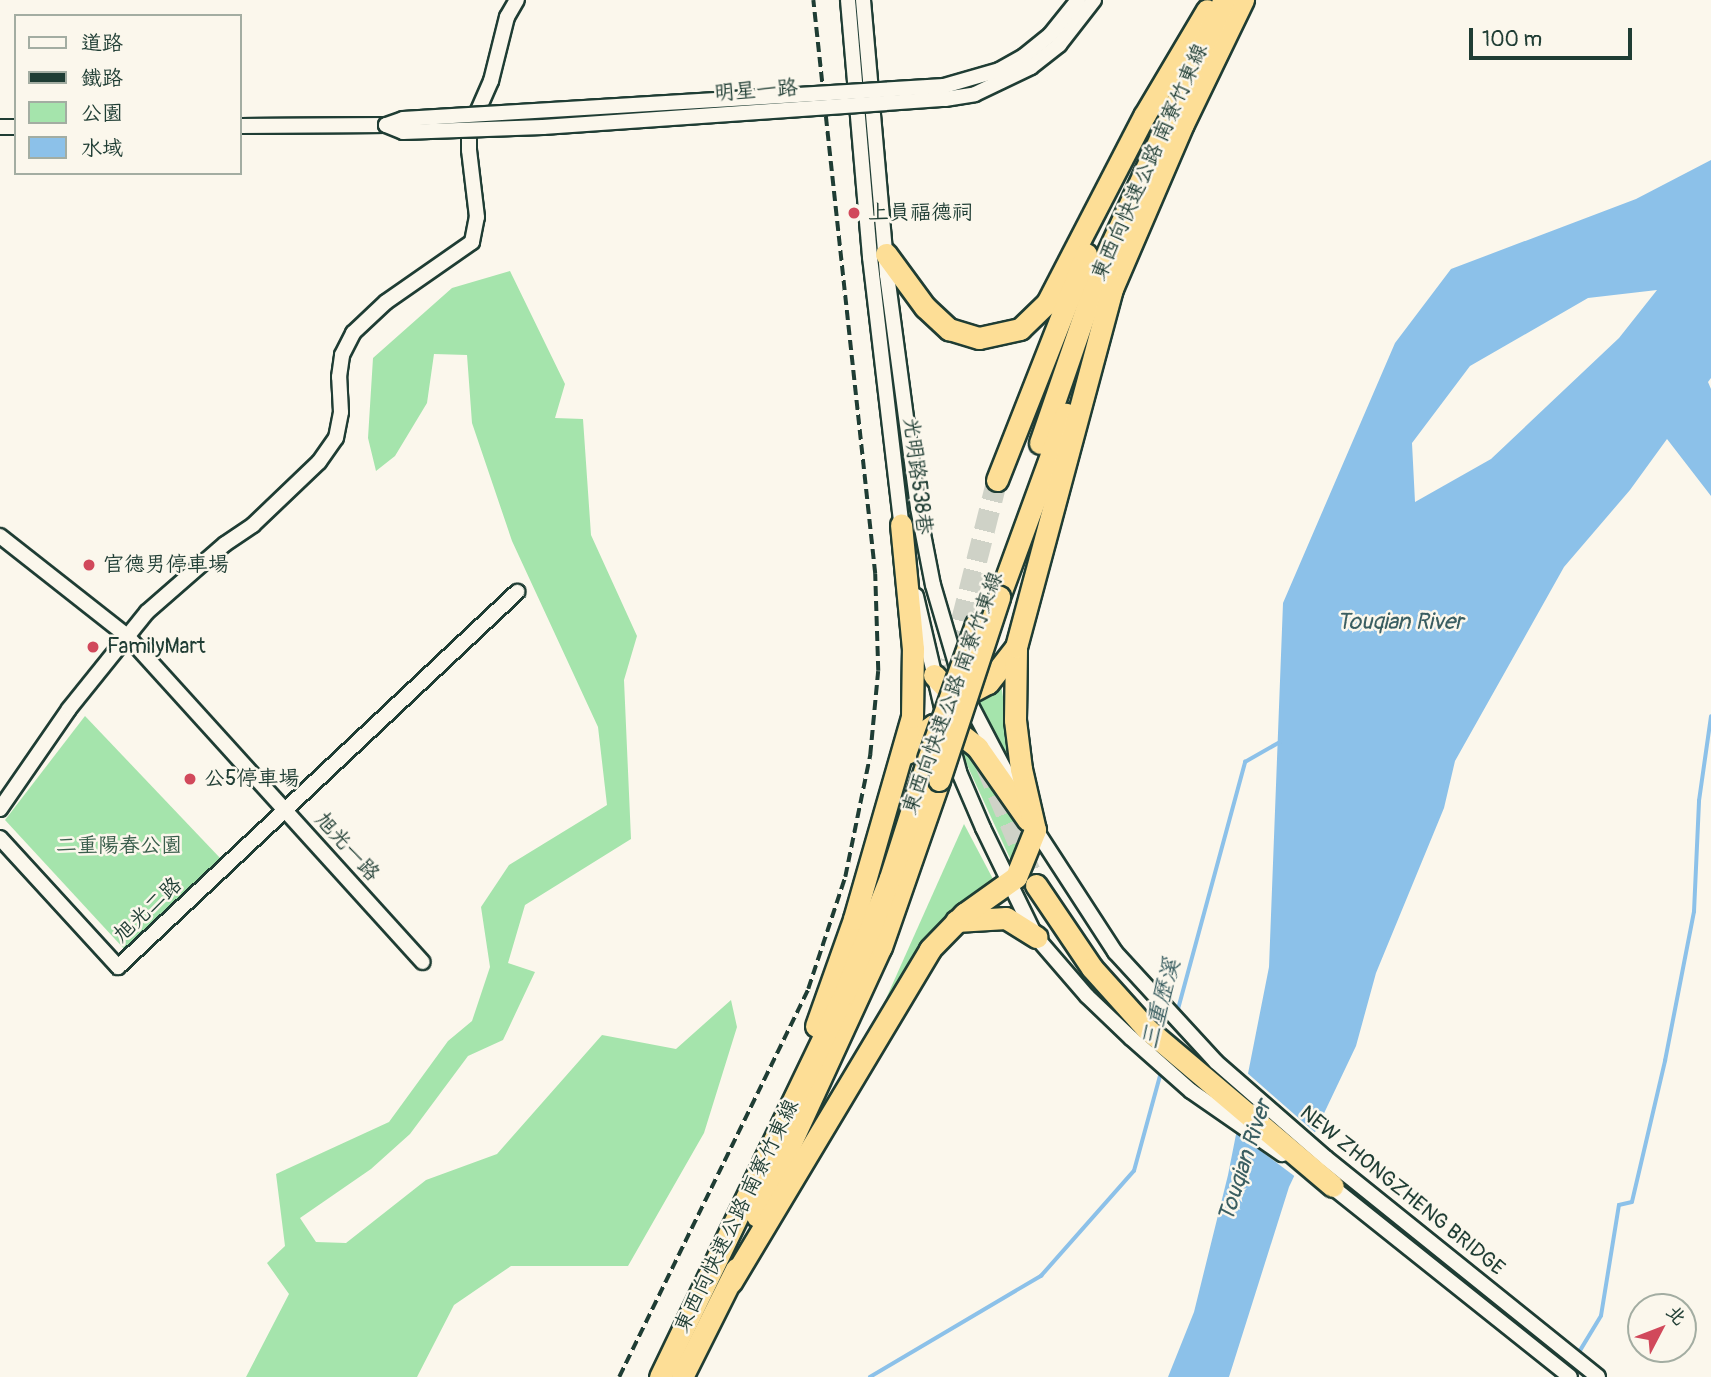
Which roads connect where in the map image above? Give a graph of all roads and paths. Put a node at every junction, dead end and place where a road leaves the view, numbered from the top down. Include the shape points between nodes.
1 (517, 0) edge
2 (848, 0) edge
3 (863, 0) edge
4 (1078, 0) edge
5 (1094, 0) edge
6 (1213, 0) edge
7 (1224, 0) edge
8 (1243, 0) edge
9 (386, 125) junction
10 (242, 126) edge
11 (1115, 177) junction
12 (886, 254) junction
13 (1113, 286) junction
14 (997, 480) tunnel mouth
15 (901, 525) junction
16 (0, 536) edge
17 (995, 591) junction
18 (517, 592) dead end
19 (127, 636) junction
20 (1016, 648) junction
21 (934, 675) junction
22 (965, 695) junction
23 (945, 722) junction
24 (898, 766) junction
25 (0, 809) edge
26 (286, 810) junction
27 (1035, 830) junction
28 (0, 838) edge
29 (1010, 881) junction
30 (1036, 885) tunnel mouth
31 (956, 921) junction
32 (1036, 937) junction
33 (423, 962) dead end
34 (782, 1119) junction
35 (1332, 1186) junction
36 (731, 1282) junction
37 (660, 1377) edge
38 (682, 1377) edge
39 (1570, 1377) edge
40 (1598, 1377) edge

1 - 19 street via 507,17 491,81 470,131 477,217 472,242 386,302 353,333 338,377 341,412 337,438 320,462 253,525 191,572
2 - 15 street, 光明路538巷 via 870,257
3 - 12 street, 光明路538巷
4 - 9 street, 明星一路, bridge via 1024,56 944,86 403,118
5 - 9 street, 明星一路, bridge via 1059,45 1031,67 1004,82 955,97 543,127 404,132
6 - 11 highway via 1144,116
7 - 17 highway, 東西向快速公路 南寮竹東線 via 1100,269
8 - 13 highway, 東西向快速公路 南寮竹東線
9 - 10 street, 明星一路
11 - 12 highway via 1047,303 1031,321 1008,334 979,338 949,329 925,307
11 - 14 highway
12 - 22 street, 光明路538巷 via 918,508 944,629
13 - 17 highway, 東西向快速公路 南寮竹東線
13 - 20 highway
15 - 21 street, 光明路538巷
15 - 24 highway via 913,649 912,718
16 - 19 street, 旭光一路
17 - 34 highway, 東西向快速公路 南寮竹東線, bridge via 957,670 890,878 844,994
17 - 36 highway, 東西向快速公路 南寮竹東線, bridge via 939,780 881,947 771,1183
18 - 26 street, 旭光二路
19 - 25 street via 69,709
19 - 26 street, 旭光一路
20 - 22 highway via 988,683
20 - 27 highway via 1015,720
21 - 22 highway via 951,693
21 - 23 street, 光明路538巷
22 - 27 street, 光明路538巷
23 - 24 highway via 918,736
23 - 27 highway via 977,747
23 - 29 street, 光明路538巷 via 959,772
24 - 34 highway via 855,919
26 - 28 street, 旭光二路 via 118,967
26 - 33 street, 旭光一路
27 - 29 highway via 1016,877
27 - 40 street, NEW ZHONGZHENG BRIDGE via 1115,952 1216,1062 1326,1158
29 - 31 highway
29 - 32 street, 光明路538巷
30 - 35 highway via 1092,968 1147,1029
31 - 32 highway via 1006,918
31 - 36 highway via 930,949
32 - 35 street, NEW ZHONGZHENG BRIDGE via 1087,996 1191,1091
34 - 37 highway, 東西向快速公路 南寮竹東線
35 - 39 street, NEW ZHONGZHENG BRIDGE
36 - 38 highway, 東西向快速公路 南寮竹東線

